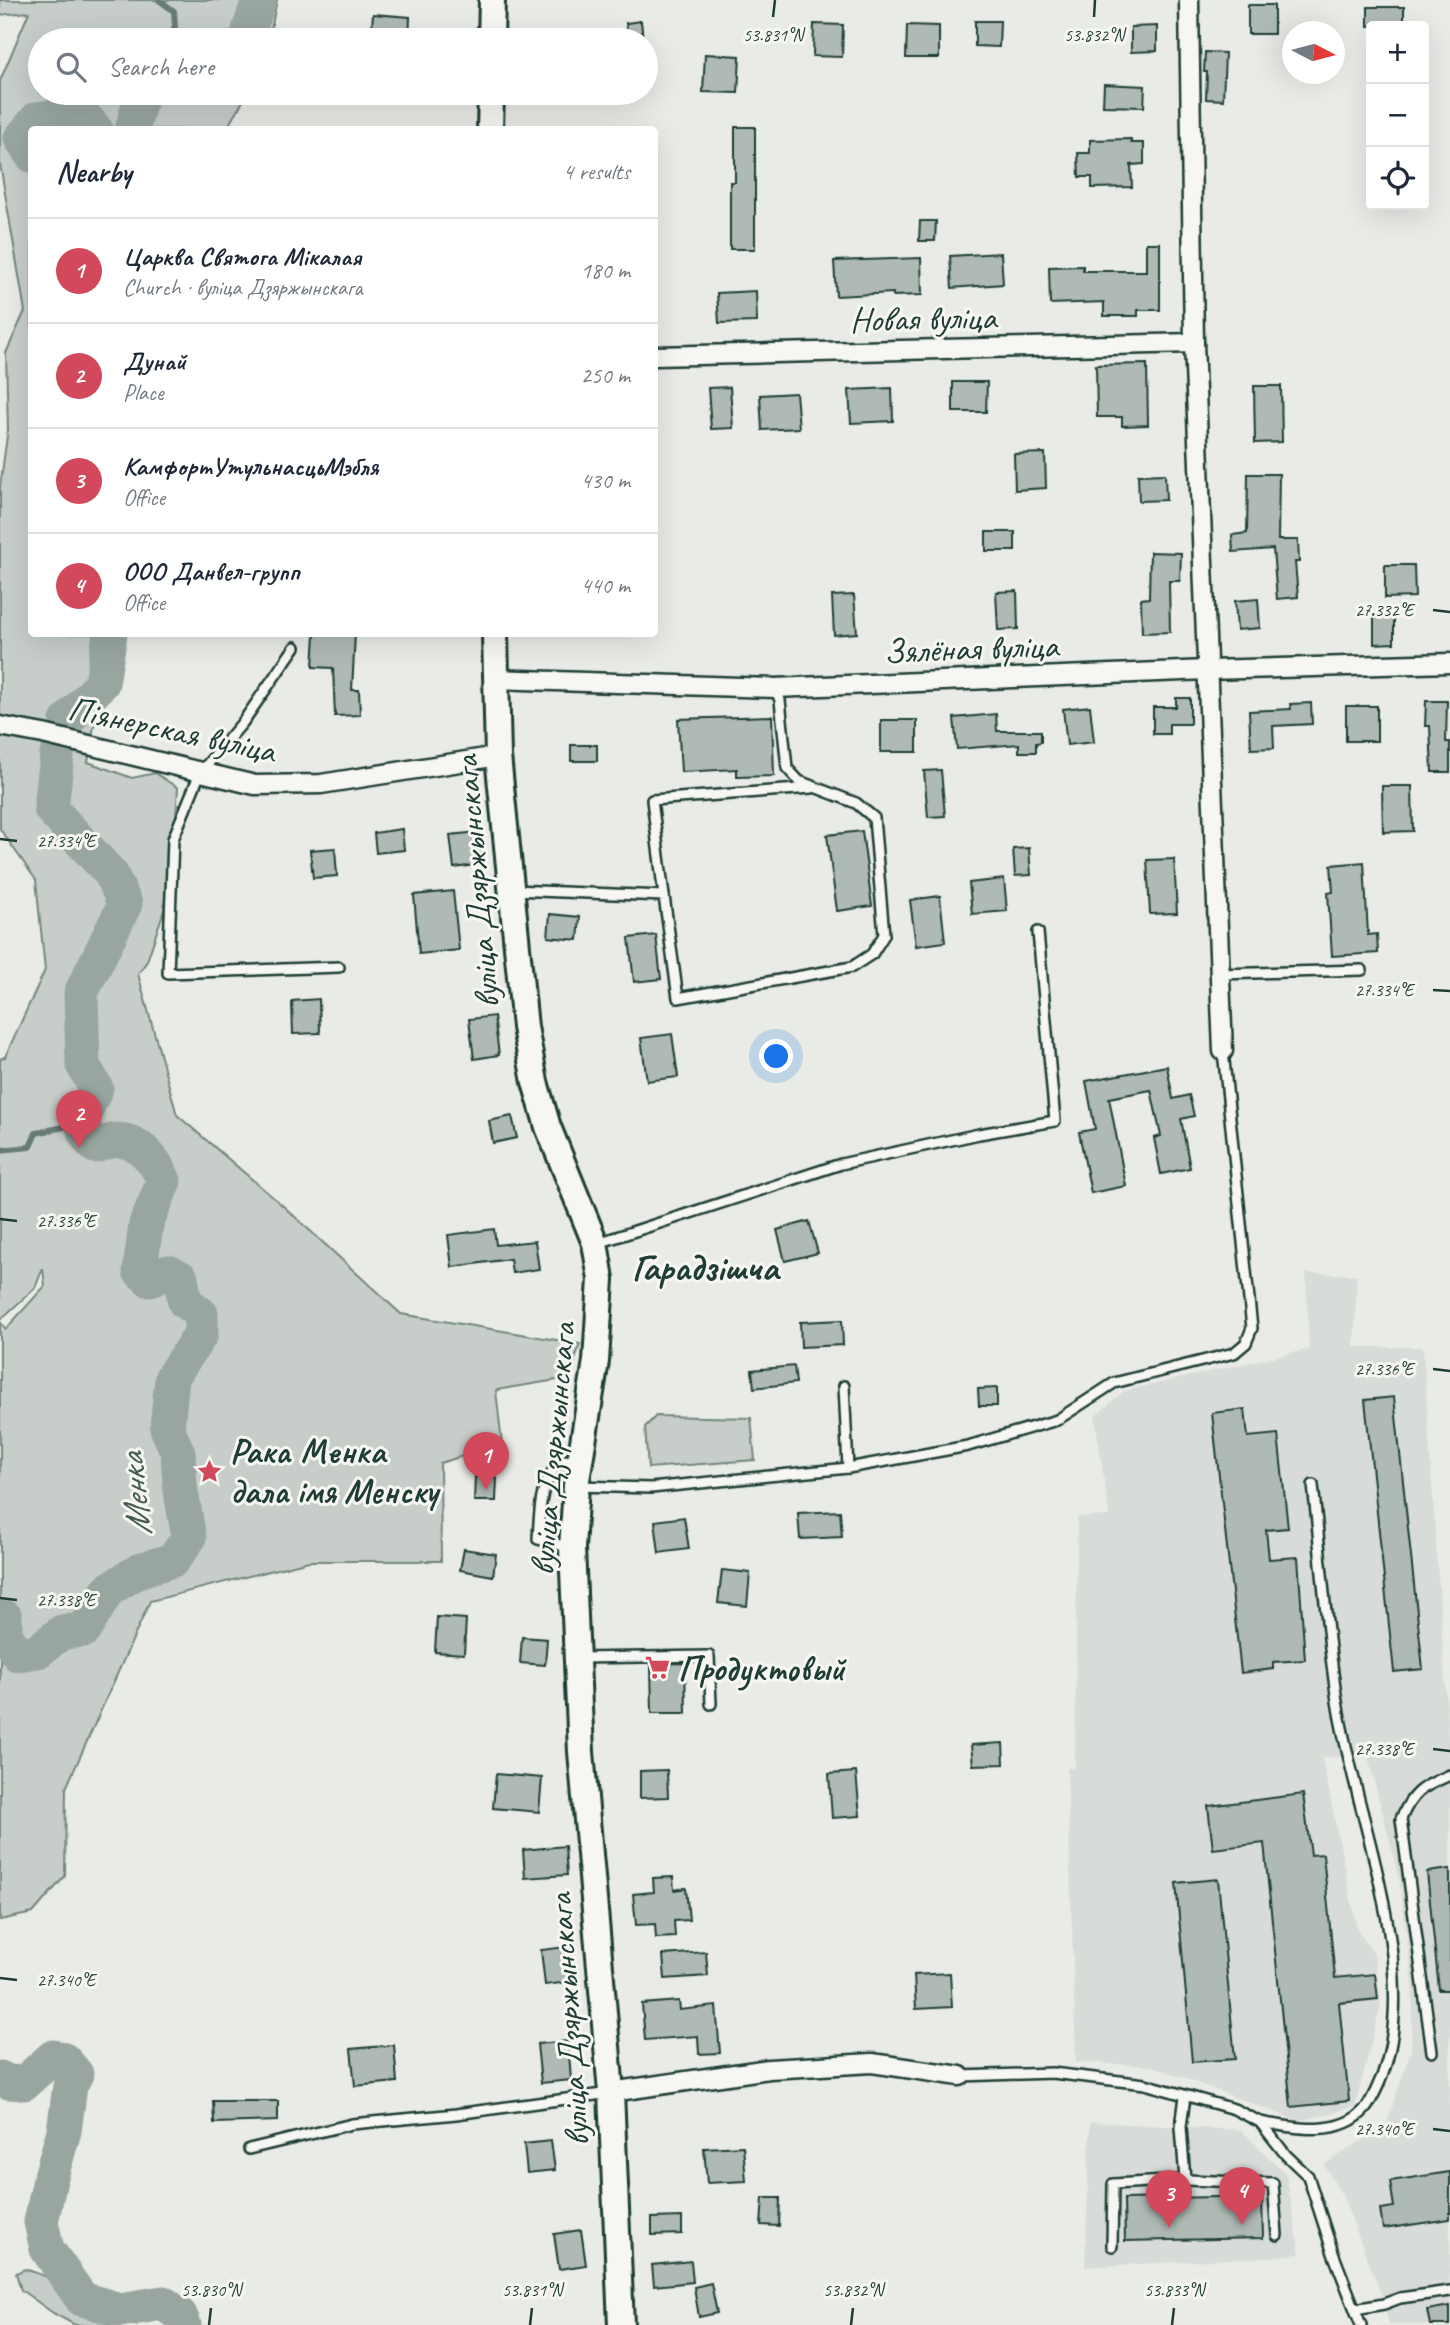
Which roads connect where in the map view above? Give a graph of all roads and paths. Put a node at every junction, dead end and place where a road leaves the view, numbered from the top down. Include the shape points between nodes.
1 (492, 0) edge
2 (1189, 0) edge
3 (491, 28) edge
4 (491, 105) edge
5 (491, 126) edge
6 (1194, 343) junction
7 (658, 356) edge
8 (495, 637) edge
9 (295, 647) dead end
10 (1450, 663) edge
11 (1207, 670) junction
12 (495, 679) junction
13 (775, 688) junction
14 (0, 726) edge
15 (498, 756) junction
16 (200, 773) junction
17 (817, 788) junction
18 (510, 890) junction
19 (664, 896) junction
20 (1038, 932) dead end
21 (340, 967) dead end
22 (1362, 970) dead end
23 (1219, 974) junction
24 (1223, 1051) joint
25 (595, 1243) junction
26 (844, 1386) dead end
27 (581, 1461) junction
28 (848, 1468) junction
29 (1313, 1485) dead end
30 (576, 1486) junction
31 (572, 1548) junction
32 (576, 1658) junction
33 (711, 1704) dead end
34 (1450, 1775) edge
35 (1432, 2052) dead end
36 (960, 2076) joint
37 (611, 2092) junction
38 (1185, 2096) junction
39 (1261, 2122) junction
40 (249, 2149) dead end
41 (1185, 2180) junction
42 (1277, 2235) dead end
43 (1112, 2246) dead end
44 (1450, 2291) edge
45 (1355, 2309) junction
46 (621, 2325) edge
47 (1361, 2325) edge

1 - 3 street
2 - 6 street
4 - 5 street
6 - 7 street, Новая вуліца
6 - 11 street
8 - 12 street, вуліца Дзяржынскага
9 - 16 lane via 243,722
10 - 11 street, Зялёная вуліца
11 - 13 street, Зялёная вуліца
11 - 23 street
12 - 13 street, Зялёная вуліца
12 - 15 street, вуліца Дзяржынскага
13 - 17 lane via 787,768 799,781
14 - 16 street, Піянерская вуліца
15 - 16 street, Піянерская вуліца via 320,784 255,785
15 - 18 street, вуліца Дзяржынскага
16 - 21 lane via 173,839 168,973
17 - 19 lane via 652,800
17 - 19 lane via 856,803 874,818 884,935 872,954 852,967 678,998
18 - 19 lane
18 - 25 street, вуліца Дзяржынскага via 535,1082 548,1127
20 - 25 lane via 1055,1121 841,1164
22 - 23 lane
23 - 24 street
24 - 28 lane via 1252,1328 1246,1343 1234,1353 1114,1383 1057,1420 968,1446
25 - 27 street, вуліца Дзяржынскага via 601,1279 600,1322
26 - 28 lane
27 - 30 street, вуліца Дзяржынскага
27 - 31 lane via 561,1460 542,1492 538,1539
28 - 30 lane via 651,1488
29 - 39 lane via 1346,1756 1386,1910 1395,2004 1393,2039 1383,2076 1367,2108 1354,2118 1335,2126 1304,2129
30 - 31 street, вуліца Дзяржынскага
31 - 32 street, вуліца Дзяржынскага
32 - 33 lane via 709,1656
32 - 37 street, вуліца Дзяржынскага
34 - 35 lane via 1409,1799 1401,1819
36 - 37 street via 872,2063 769,2069
36 - 38 lane via 1052,2073 1145,2084
37 - 40 lane via 352,2124
37 - 46 street, вуліца Дзяржынскага
38 - 39 lane via 1234,2109
38 - 41 lane via 1181,2127
39 - 45 lane via 1308,2176
41 - 42 lane via 1273,2183
41 - 43 lane via 1113,2184
44 - 45 lane
45 - 47 lane

